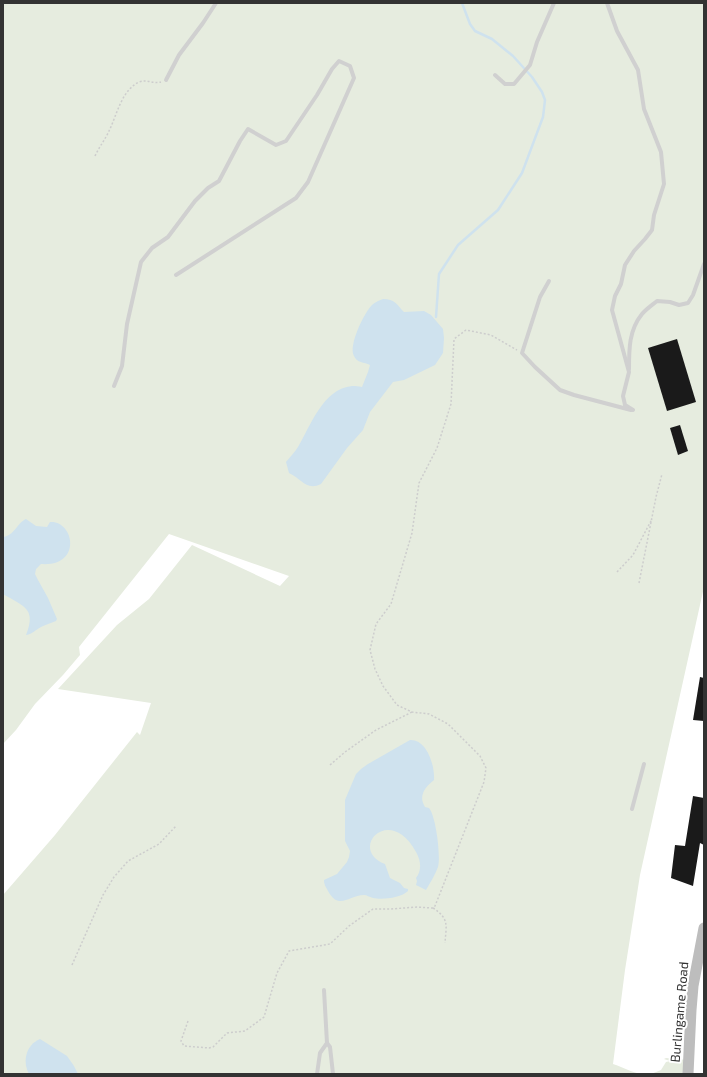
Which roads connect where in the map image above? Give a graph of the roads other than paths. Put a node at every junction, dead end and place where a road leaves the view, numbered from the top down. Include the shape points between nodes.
1 (216, 3) edge
2 (554, 3) edge
3 (607, 3) edge
4 (495, 75) dead end
5 (166, 80) road end
6 (704, 264) edge
7 (176, 275) dead end
8 (549, 281) dead end
9 (629, 372) junction
10 (114, 386) dead end
11 (644, 764) dead end
12 (632, 809) dead end
13 (704, 928) edge
14 (324, 990) dead end
15 (327, 1043) junction
16 (317, 1074) edge
17 (333, 1074) edge
18 (688, 1074) edge

1 - 5 lane via 179,56
2 - 4 lane via 530,64 514,84 505,84
3 - 9 lane via 616,31 638,70 644,109 661,152 664,184 652,230 626,265 612,310
6 - 9 lane via 688,303 679,305 656,301 642,314 631,334
7 - 10 lane via 296,198 308,182 354,78 350,66 339,62 332,69 318,95 286,141 276,145 248,129 219,181 208,188 168,237 152,248 141,262 127,324 122,366
8 - 9 lane via 540,296 522,353 560,390 633,410 625,405 623,396
11 - 12 lane
13 - 18 street, Burlingame Road via 693,986
14 - 15 lane
15 - 16 lane via 320,1053
15 - 17 lane via 330,1047

